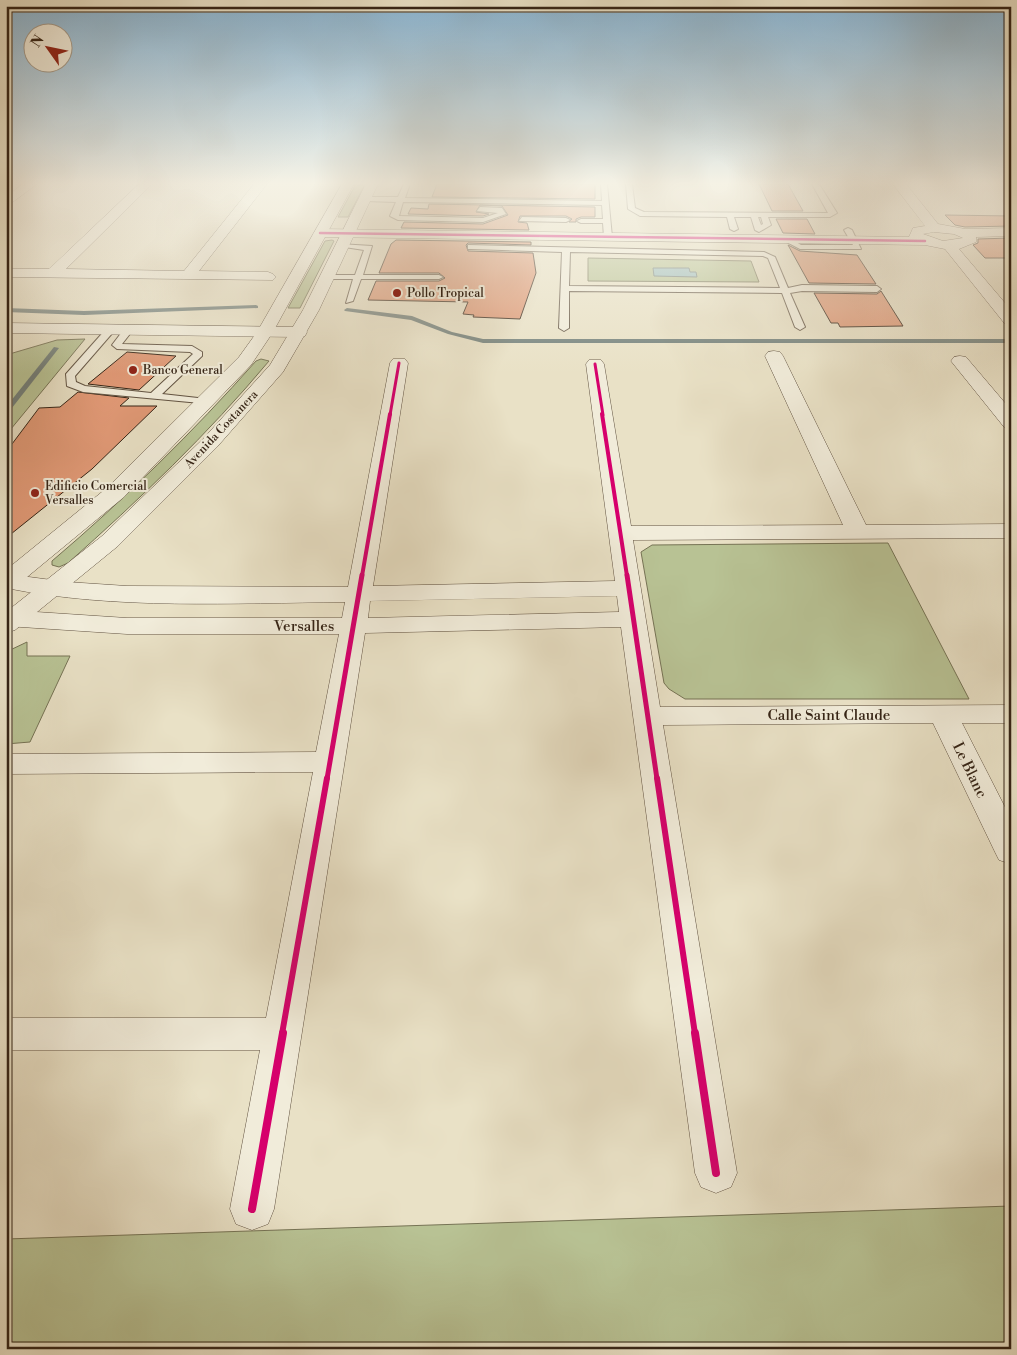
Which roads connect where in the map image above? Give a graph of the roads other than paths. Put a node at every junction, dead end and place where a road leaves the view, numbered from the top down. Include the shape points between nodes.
1 (81, 247) edge
2 (211, 247) edge
3 (312, 247) edge
4 (342, 247) edge
5 (367, 247) edge
6 (491, 247) edge
7 (650, 247) edge
8 (681, 247) edge
9 (952, 247) edge
10 (566, 251) junction
11 (651, 252) junction
12 (683, 253) junction
13 (6, 273) edge
14 (53, 274) junction
15 (188, 276) junction
16 (268, 277) dead end
17 (327, 277) junction
18 (358, 277) junction
19 (439, 277) dead end
20 (566, 288) junction
21 (877, 289) dead end
22 (785, 291) junction
23 (349, 301) dead end
24 (1011, 321) edge
25 (800, 327) dead end
26 (6, 328) edge
27 (564, 328) dead end
28 (110, 330) junction
29 (128, 330) junction
30 (265, 332) junction
31 (299, 332) junction
32 (774, 356) dead end
33 (960, 361) dead end
34 (398, 362) dead end
35 (595, 364) dead end
36 (153, 397) junction
37 (207, 402) junction
38 (1011, 423) edge
39 (1011, 531) edge
40 (858, 532) junction
41 (620, 533) junction
42 (7, 582) edge
43 (628, 588) junction
44 (52, 589) junction
45 (147, 595) junction
46 (358, 595) junction
47 (633, 619) junction
48 (9, 620) edge
49 (127, 626) junction
50 (353, 626) junction
51 (943, 714) junction
52 (1011, 714) edge
53 (648, 716) junction
54 (329, 762) junction
55 (6, 764) edge
56 (1011, 852) edge
57 (6, 1034) edge
58 (282, 1034) junction
59 (716, 1173) dead end
60 (252, 1208) dead end

1 - 14 street
2 - 15 street
3 - 30 street, Avenida Costanera
4 - 17 street, Avenida Costanera
5 - 18 lane
6 - 10 lane via 557,248
7 - 11 lane
8 - 12 lane
9 - 24 street
10 - 11 lane
10 - 20 lane
11 - 12 lane
12 - 22 lane via 764,254 771,257
13 - 14 street
14 - 15 street
15 - 16 street
17 - 18 lane
17 - 31 street, Avenida Costanera
18 - 19 lane
18 - 23 lane
20 - 22 lane
20 - 27 lane
21 - 22 lane via 802,288
22 - 25 lane
26 - 28 street
28 - 29 street
28 - 36 lane via 70,376 71,384 82,389
29 - 30 street
29 - 36 lane via 117,344 120,347 192,349 199,354
30 - 31 street
30 - 37 street, Avenida Costanera via 245,361
31 - 44 street, Avenida Costanera via 277,368 210,443 110,541
32 - 40 street
33 - 38 street
34 - 46 street
35 - 41 street
36 - 37 lane
37 - 42 street, Avenida Costanera via 116,492
39 - 40 street
40 - 41 street
41 - 43 street
42 - 44 street, Versalles
43 - 46 street, Versalles
43 - 47 street
44 - 45 street, Versalles
44 - 48 street, Avenida Costanera
45 - 46 street, Versalles
45 - 49 street
46 - 50 street
47 - 50 street, Versalles
47 - 53 street
48 - 49 street, Versalles
49 - 50 street, Versalles
50 - 54 street
51 - 52 street, Calle Saint Claude
51 - 53 street, Calle Saint Claude
51 - 56 street, Le Blanc
53 - 59 street
54 - 55 street
54 - 58 street
57 - 58 street
58 - 60 street

